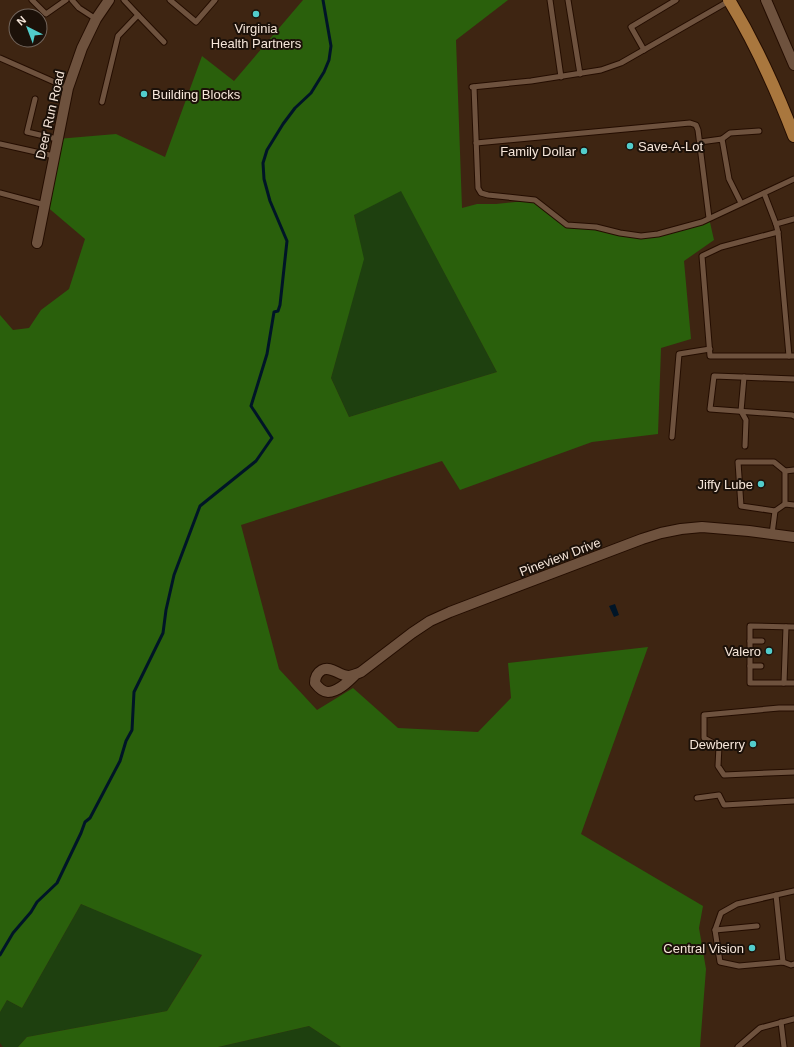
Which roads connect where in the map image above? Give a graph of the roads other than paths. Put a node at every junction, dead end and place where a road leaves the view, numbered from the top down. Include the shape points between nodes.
1 (32, 0) edge
2 (66, 0) edge
3 (72, 0) edge
4 (109, 0) edge
5 (124, 0) edge
6 (170, 0) edge
7 (215, 0) edge
8 (550, 0) edge
9 (568, 0) edge
10 (676, 0) edge
11 (730, 0) edge
12 (766, 0) edge
13 (138, 15) junction
14 (96, 19) junction
15 (164, 42) dead end
16 (644, 50) junction
17 (0, 58) edge
18 (794, 66) edge
19 (580, 74) junction
20 (561, 77) junction
21 (68, 88) junction
22 (34, 99) dead end
23 (102, 102) dead end
24 (759, 131) dead end
25 (794, 136) edge
26 (57, 138) junction
27 (722, 139) junction
28 (700, 142) junction
29 (476, 143) junction
30 (0, 144) edge
31 (54, 156) junction
32 (794, 179) edge
33 (0, 193) edge
34 (764, 193) junction
35 (741, 204) junction
36 (45, 205) junction
37 (710, 218) junction
38 (794, 219) edge
39 (776, 224) junction
40 (778, 232) junction
41 (38, 243) dead end
42 (710, 348) junction
43 (792, 356) edge
44 (744, 377) junction
45 (794, 379) edge
46 (741, 411) junction
47 (794, 416) edge
48 (672, 437) dead end
49 (745, 446) dead end
50 (794, 470) edge
51 (785, 471) junction
52 (785, 504) junction
53 (794, 505) edge
54 (775, 511) junction
55 (772, 534) junction
56 (794, 537) edge
57 (786, 626) junction
58 (794, 627) edge
59 (750, 640) junction
60 (762, 640) dead end
61 (750, 666) junction
62 (761, 666) dead end
63 (355, 674) dead end
64 (784, 683) junction
65 (794, 684) edge
66 (794, 708) edge
67 (794, 772) edge
68 (697, 798) dead end
69 (794, 801) edge
70 (794, 892) edge
71 (776, 895) junction
72 (757, 926) dead end
73 (715, 930) junction
74 (783, 962) junction
75 (794, 964) edge
76 (794, 1019) edge
77 (781, 1022) junction
78 (738, 1047) edge
79 (784, 1047) edge

1 - 2 lane via 46,14
3 - 14 lane
4 - 14 street, Deer Run Road
5 - 13 lane
6 - 7 lane via 196,22
8 - 20 lane
9 - 19 lane
10 - 16 lane via 631,27
11 - 16 lane
11 - 25 main road via 765,66
12 - 18 street
13 - 15 lane
13 - 23 lane via 118,36
14 - 21 street, Deer Run Road via 82,48
16 - 19 lane via 621,63
17 - 21 lane
19 - 20 lane
20 - 29 lane via 472,87
21 - 26 street, Deer Run Road
22 - 26 lane via 27,132
24 - 27 lane via 730,133
26 - 31 street, Deer Run Road
27 - 28 lane
27 - 35 lane via 729,179
28 - 29 lane via 696,125 690,123
28 - 37 lane
29 - 37 lane via 478,188 481,193 535,200 567,225 596,227 641,236 658,234
30 - 31 lane
31 - 36 street, Deer Run Road
32 - 34 lane
33 - 36 lane
34 - 35 lane
34 - 39 lane
35 - 37 lane
36 - 41 street, Deer Run Road
38 - 39 lane
39 - 40 lane
40 - 42 lane via 722,247 702,256
40 - 43 lane
42 - 43 lane via 710,356
42 - 48 lane via 679,354
44 - 45 lane
44 - 46 lane
44 - 46 lane via 714,376 710,408
46 - 47 lane
46 - 49 lane via 746,420
50 - 51 lane
51 - 52 lane
51 - 54 lane via 774,462 738,462 741,506
52 - 53 lane
52 - 54 lane
54 - 55 lane
55 - 56 street, Pineview Drive
55 - 63 street, Pineview Drive via 702,527 668,531 642,539 450,612 412,633
57 - 58 lane
57 - 59 lane via 750,626
57 - 64 lane via 782,666
59 - 60 lane
59 - 61 lane
61 - 62 lane
61 - 64 lane via 750,683
64 - 65 lane
66 - 67 lane via 704,715 704,738 718,746 718,766 724,775
68 - 69 lane via 718,795 724,805
70 - 71 lane
71 - 73 lane via 737,904 721,913
71 - 74 lane
72 - 73 lane
73 - 74 lane via 720,962 739,966
74 - 75 lane
76 - 77 lane
77 - 78 lane via 760,1028
77 - 79 lane

